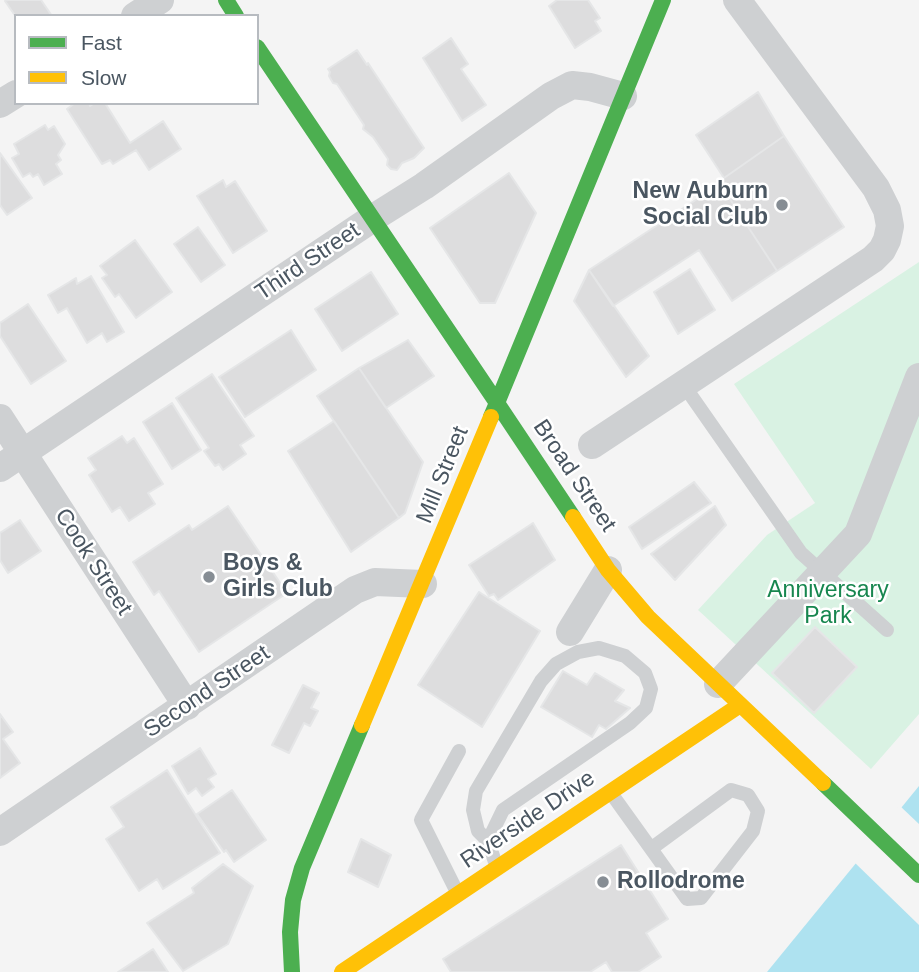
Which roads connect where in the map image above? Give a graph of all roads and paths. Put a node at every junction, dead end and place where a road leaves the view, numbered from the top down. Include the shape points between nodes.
1 (160, 0) edge
2 (663, 0) edge
3 (737, 0) edge
4 (138, 14) edge
5 (259, 50) edge
6 (624, 96) junction
7 (373, 218) junction
8 (919, 377) edge
9 (683, 384) junction
10 (497, 403) junction
11 (0, 418) edge
12 (592, 445) dead end
13 (11, 460) edge
14 (608, 570) junction
15 (822, 572) junction
16 (423, 584) junction
17 (887, 630) dead end
18 (569, 632) dead end
19 (718, 684) junction
20 (740, 705) junction
21 (187, 706) junction
22 (459, 751) dead end
23 (610, 792) junction
24 (0, 832) edge
25 (488, 841) junction
26 (652, 848) junction
27 (497, 869) junction
28 (919, 875) edge
29 (459, 895) junction
30 (292, 972) edge
31 (342, 972) edge

1 - 4 street
2 - 6 main road, Mill Street
3 - 9 street via 883,200 890,226 882,250 873,259
5 - 7 main road, Broad Street
6 - 7 street, Third Street via 572,85
6 - 10 main road, Mill Street
7 - 10 main road, Broad Street
7 - 13 street, Third Street
8 - 15 street via 858,534
9 - 12 street
9 - 15 lane via 801,553
10 - 14 main road, Broad Street
10 - 16 main road, Mill Street
11 - 13 street, Cook Street
13 - 21 street, Cook Street
14 - 18 street
14 - 19 main road, Broad Street
15 - 17 lane
15 - 19 street
16 - 21 street, Second Street via 375,582 355,590
16 - 30 main road, Mill Street via 302,868 290,932
19 - 20 main road, Broad Street
20 - 23 main road, Riverside Drive
20 - 28 main road, Broad Street
21 - 24 street, Second Street
22 - 29 lane via 421,820
23 - 26 lane
23 - 27 main road, Riverside Drive
25 - 25 lane via 503,810 646,708 651,689 645,673 625,656 600,648 578,652 556,664 541,681 476,791 473,810 478,831
25 - 27 lane
26 - 26 lane via 687,899 701,898 753,831 758,811 748,795 732,790
27 - 29 main road, Riverside Drive
29 - 31 main road, Riverside Drive

